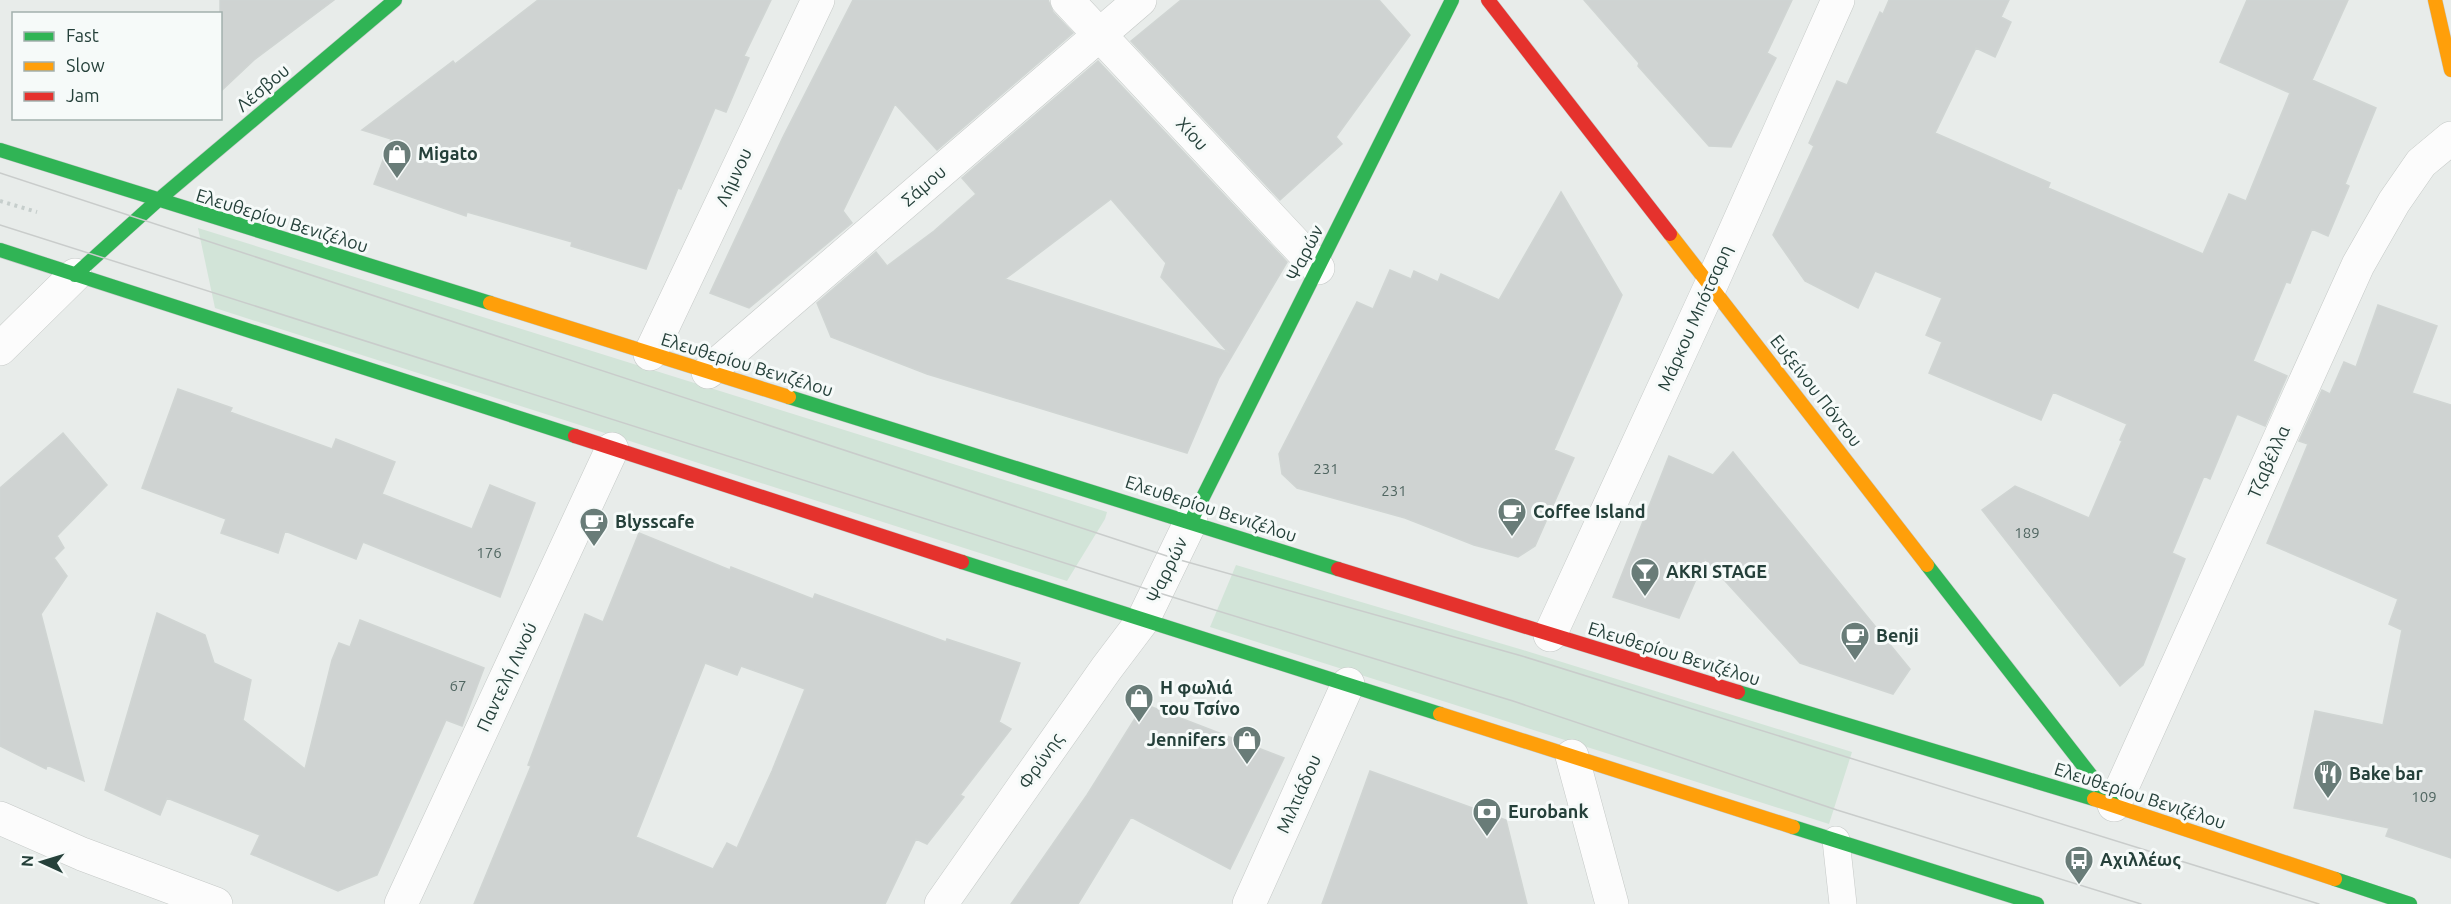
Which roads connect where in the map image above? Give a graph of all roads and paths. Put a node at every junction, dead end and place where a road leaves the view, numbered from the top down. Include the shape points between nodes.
1 (395, 0) edge
2 (818, 0) edge
3 (1067, 0) edge
4 (1140, 0) edge
5 (1452, 0) edge
6 (1488, 0) edge
7 (1838, 0) edge
8 (2435, 0) edge
9 (1099, 36) junction
10 (2451, 70) edge
11 (2451, 138) edge
12 (0, 150) edge
13 (0, 201) edge
14 (157, 201) junction
15 (37, 212) dead end
16 (0, 250) edge
17 (1318, 268) junction
18 (75, 275) junction
19 (1711, 285) junction
20 (0, 349) edge
21 (650, 354) junction
22 (708, 372) junction
23 (612, 449) junction
24 (1191, 521) junction
25 (1143, 620) junction
26 (1550, 635) junction
27 (1348, 684) junction
28 (1572, 756) junction
29 (2114, 805) junction
30 (0, 818) edge
31 (1836, 840) junction
32 (216, 904) edge
33 (400, 904) edge
34 (941, 904) edge
35 (1250, 904) edge
36 (1612, 904) edge
37 (1843, 904) edge
38 (2037, 904) edge
39 (2410, 904) edge

1 - 14 main road, Λέσβου
2 - 21 street, Λήμνου
3 - 9 street, Χίου
4 - 9 street, Σάμου
5 - 17 main road, Ψαρών
6 - 19 main road, Ευξείνου Πόντου
7 - 19 street, Μάρκου Μπότσαρη
8 - 10 main road
9 - 17 street, Χίου
9 - 22 street, Σάμου
11 - 29 street, Τζαβέλλα via 2421,163 2358,265
12 - 14 main road, Ελευθερίου Βενιζέλου
13 - 15 path
14 - 18 main road, Λέσβου
14 - 21 main road, Ελευθερίου Βενιζέλου
16 - 18 main road
17 - 24 main road, Ψαρών
18 - 20 street
18 - 23 main road
19 - 26 street, Μάρκου Μπότσαρη
19 - 29 main road, Ευξείνου Πόντου
21 - 22 main road, Ελευθερίου Βενιζέλου
22 - 24 main road, Ελευθερίου Βενιζέλου
23 - 25 main road
23 - 33 street, Παντελή Λινού
24 - 25 street, Ψαρρών
24 - 26 main road, Ελευθερίου Βενιζέλου
25 - 27 main road
25 - 34 street, Φρύνης
26 - 29 main road, Ελευθερίου Βενιζέλου
27 - 28 main road
27 - 35 street, Μιλτιάδου
28 - 31 main road
28 - 36 street
29 - 39 main road, Ελευθερίου Βενιζέλου
30 - 32 street via 82,854
31 - 37 lane
31 - 38 main road

